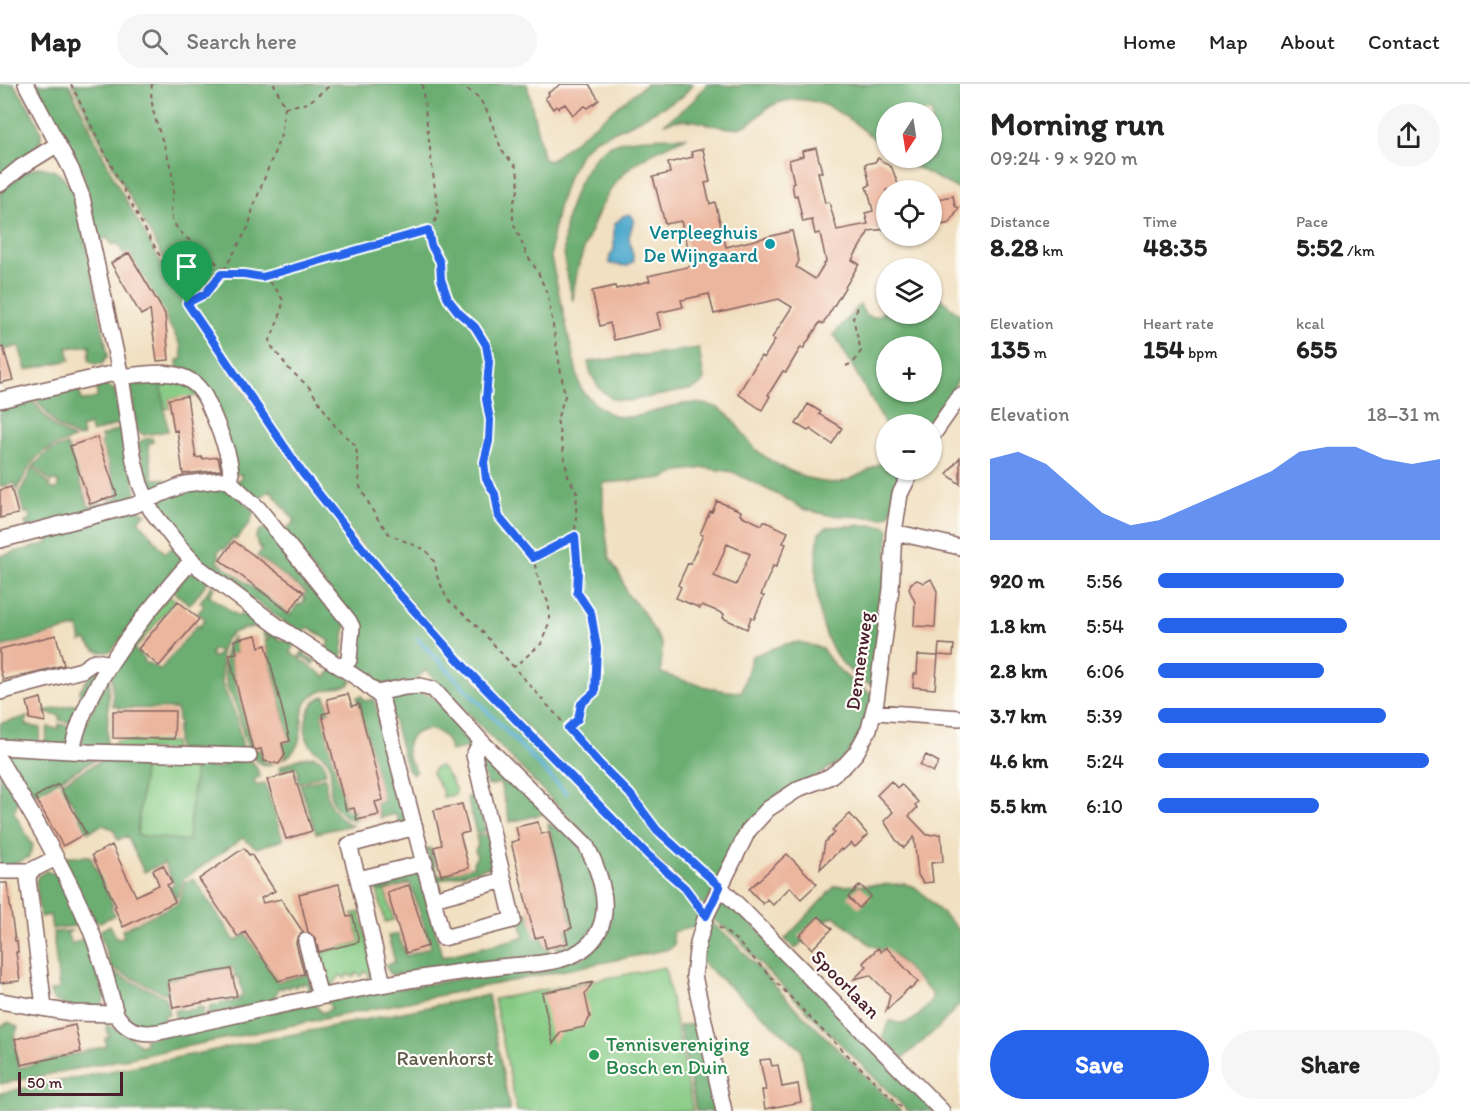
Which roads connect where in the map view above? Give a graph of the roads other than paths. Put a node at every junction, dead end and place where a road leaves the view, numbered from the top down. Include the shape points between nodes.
1 (26, 84) edge
2 (58, 144) junction
3 (0, 184) edge
4 (120, 374) junction
5 (960, 396) edge
6 (0, 400) edge
7 (942, 422) edge
8 (907, 480) edge
9 (231, 482) junction
10 (146, 499) junction
11 (894, 532) junction
12 (0, 540) edge
13 (960, 547) edge
14 (192, 560) junction
15 (109, 666) junction
16 (342, 668) junction
17 (0, 692) edge
18 (377, 693) junction
19 (874, 712) junction
20 (960, 718) edge
21 (484, 744) junction
22 (0, 747) edge
23 (72, 751) junction
24 (249, 756) dead end
25 (0, 760) edge
26 (415, 827) junction
27 (56, 858) junction
28 (425, 863) junction
29 (0, 871) edge
30 (30, 871) junction
31 (358, 879) junction
32 (504, 880) junction
33 (720, 887) junction
34 (433, 899) junction
35 (306, 941) dead end
36 (383, 984) junction
37 (320, 997) junction
38 (0, 1001) edge
39 (44, 1008) junction
40 (116, 1014) junction
41 (724, 1111) edge
42 (942, 1111) edge

1 - 2 street
2 - 3 street
2 - 4 street via 82,197
4 - 6 street
4 - 9 street via 166,373 190,380 205,396 227,450
4 - 10 street via 134,461
5 - 7 street
8 - 11 street, Dennenweg via 900,494
9 - 10 street via 185,484
9 - 16 street via 258,508 349,621 349,660
10 - 12 street
10 - 14 street via 158,521
11 - 13 street
11 - 19 street, Dennenweg via 891,589
14 - 15 street
14 - 16 street via 276,625
15 - 17 street via 95,661 82,670
15 - 23 street via 80,723
16 - 18 street
18 - 21 street via 405,687 433,688
18 - 26 street via 388,718
19 - 20 street
19 - 33 street, Dennenweg via 863,742 845,765 768,809 748,831
21 - 32 street via 474,755
21 - 36 street via 586,844 605,906 603,925 587,947 561,958
22 - 23 street
23 - 24 street
25 - 27 street
26 - 28 street
26 - 31 street via 350,845
27 - 30 street
27 - 40 street via 94,939
28 - 31 street
28 - 34 street
29 - 30 street
30 - 39 street
31 - 36 street
32 - 34 street
32 - 34 street via 513,920 443,938
33 - 41 street, Dennenweg via 698,943 694,976
33 - 42 street, Spoorlaan
35 - 37 street
36 - 37 street
37 - 40 street via 149,1034 132,1031
38 - 39 street
39 - 40 street

